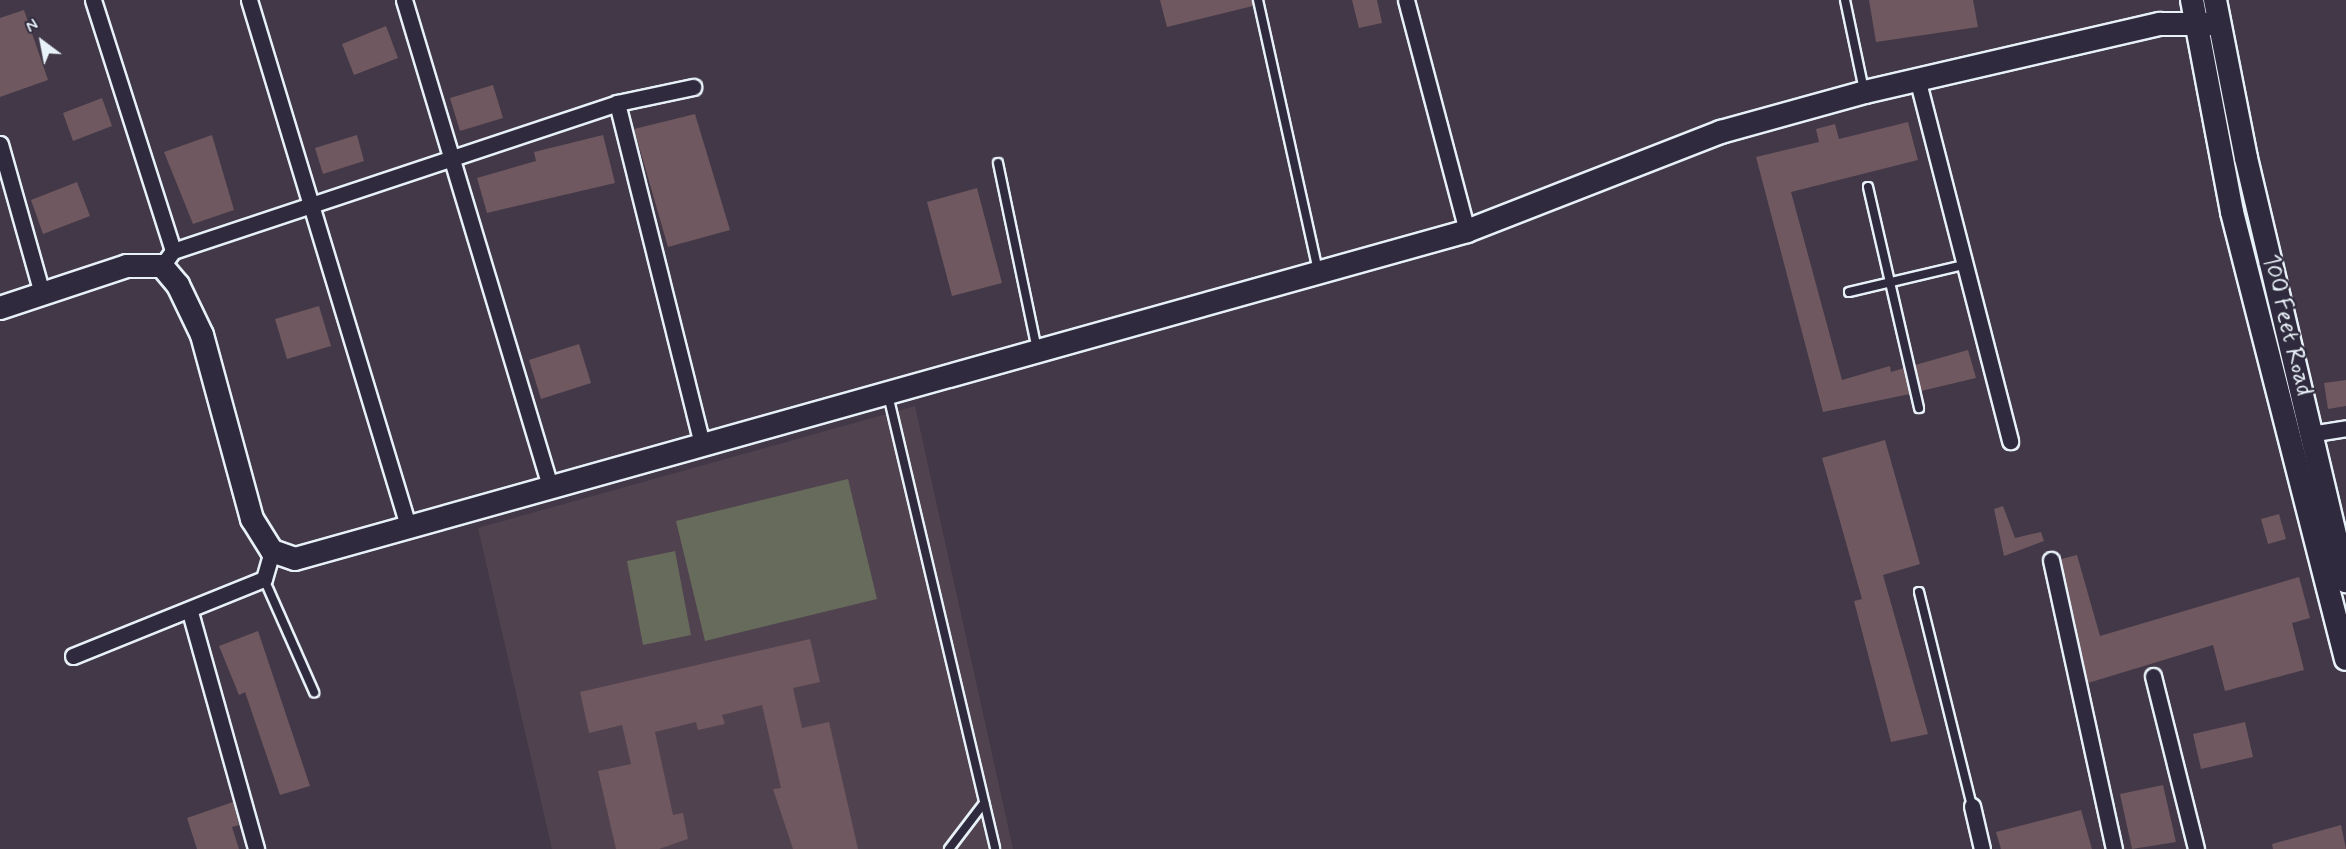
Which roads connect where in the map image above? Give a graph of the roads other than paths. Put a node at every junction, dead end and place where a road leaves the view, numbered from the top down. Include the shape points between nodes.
1 (93, 0) edge
2 (249, 0) edge
3 (404, 0) edge
4 (1258, 0) edge
5 (1406, 0) edge
6 (1845, 0) edge
7 (2192, 0) edge
8 (2215, 0) edge
9 (2207, 24) junction
10 (1918, 82) junction
11 (693, 87) dead end
12 (1865, 92) junction
13 (617, 103) junction
14 (0, 144) edge
15 (450, 160) junction
16 (998, 163) dead end
17 (1868, 188) dead end
18 (309, 207) junction
19 (1467, 231) junction
20 (167, 259) junction
21 (1963, 265) junction
22 (1318, 274) junction
23 (1890, 282) junction
24 (1849, 292) dead end
25 (42, 293) junction
26 (0, 308) edge
27 (1038, 353) junction
28 (887, 392) junction
29 (1919, 408) dead end
30 (2346, 428) edge
31 (2310, 434) junction
32 (2010, 441) dead end
33 (702, 444) junction
34 (550, 486) junction
35 (409, 529) junction
36 (272, 550) junction
37 (2051, 560) dead end
38 (264, 579) junction
39 (2346, 581) edge
40 (1919, 592) dead end
41 (190, 612) junction
42 (73, 656) dead end
43 (2346, 659) edge
44 (2153, 676) dead end
45 (314, 692) dead end
46 (984, 803) junction
47 (1972, 806) joint
48 (256, 849) edge
49 (949, 849) edge
50 (995, 849) edge
51 (1982, 849) edge
52 (2114, 849) edge
53 (2196, 849) edge

1 - 20 street
2 - 18 street
3 - 15 street
4 - 22 lane
5 - 19 street
6 - 12 lane
7 - 9 street, 100 Feet Road
8 - 9 street, 100 Feet Road
9 - 10 street via 2160,24
9 - 31 street, 100 Feet Road
9 - 43 street, 100 Feet Road via 2245,270
10 - 12 street
10 - 21 street
11 - 13 street
12 - 19 street via 1721,132
13 - 15 street
13 - 33 street
14 - 25 street
15 - 18 street
15 - 34 street
16 - 27 lane
17 - 23 lane
18 - 20 street
18 - 35 street
19 - 22 street
20 - 25 street via 127,266
20 - 36 street via 202,335 252,519
21 - 23 lane
21 - 32 street
22 - 27 street
23 - 24 lane
23 - 29 lane
25 - 26 street
27 - 28 street
28 - 33 street
28 - 46 lane
30 - 31 street
31 - 39 street, 100 Feet Road
33 - 34 street
34 - 35 street
35 - 36 street via 295,559
36 - 38 street
37 - 52 street
38 - 41 street
38 - 45 lane
40 - 47 lane
41 - 42 street
41 - 48 street
44 - 53 street
46 - 49 lane
46 - 50 lane
47 - 51 street

